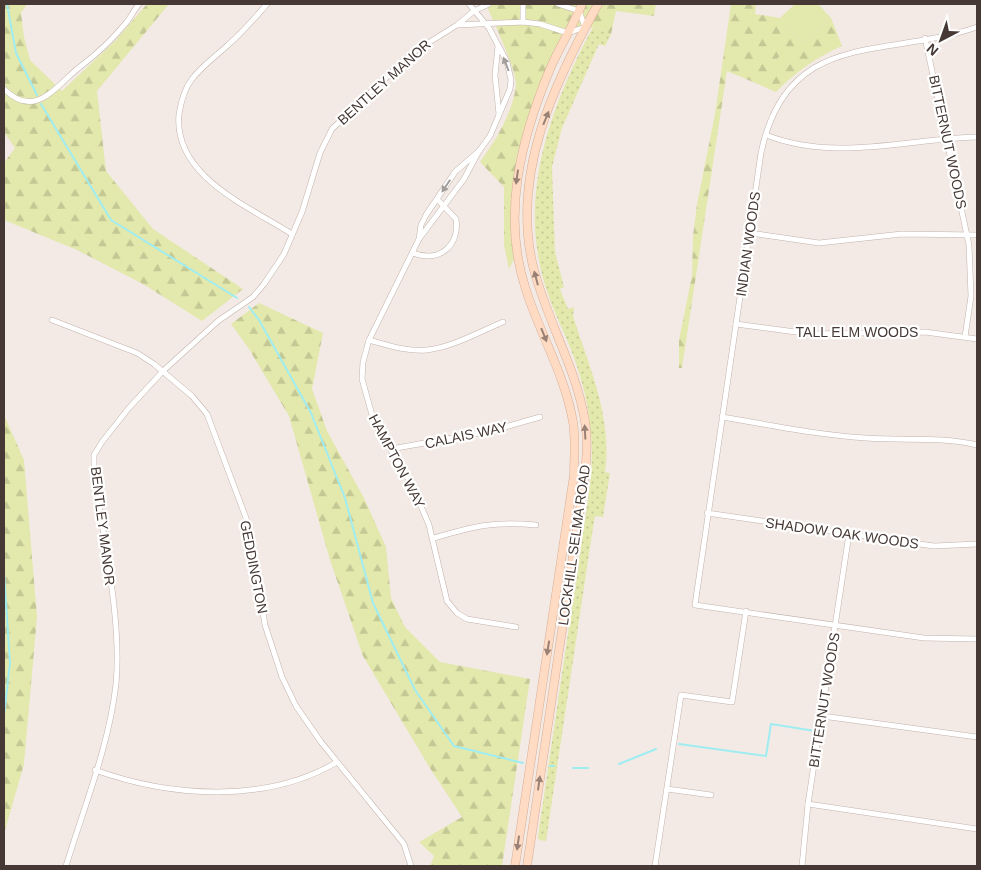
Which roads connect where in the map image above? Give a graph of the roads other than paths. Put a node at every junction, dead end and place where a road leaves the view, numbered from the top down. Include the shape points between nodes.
1 (139, 4) edge
2 (267, 4) edge
3 (469, 4) edge
4 (489, 4) edge
5 (523, 4) edge
6 (558, 4) edge
7 (598, 4) edge
8 (581, 7) edge
9 (474, 11) junction
10 (523, 22) junction
11 (484, 23) junction
12 (457, 25) junction
13 (585, 27) junction
14 (977, 27) edge
15 (568, 32) junction
16 (925, 38) junction
17 (498, 46) junction
18 (4, 89) edge
19 (499, 115) junction
20 (766, 135) junction
21 (977, 137) edge
22 (948, 139) junction
23 (479, 151) junction
24 (437, 199) junction
25 (444, 204) junction
26 (750, 233) junction
27 (292, 234) junction
28 (968, 234) junction
29 (977, 235) edge
30 (419, 239) junction
31 (414, 253) junction
32 (52, 320) dead end
33 (504, 322) dead end
34 (736, 324) junction
35 (965, 337) junction
36 (977, 339) edge
37 (369, 340) junction
38 (570, 365) junction
39 (558, 369) junction
40 (163, 372) junction
41 (540, 417) dead end
42 (722, 417) junction
43 (977, 446) edge
44 (391, 450) junction
45 (707, 513) junction
46 (536, 525) dead end
47 (850, 534) junction
48 (434, 538) junction
49 (977, 544) edge
50 (746, 612) junction
51 (835, 626) junction
52 (516, 627) dead end
53 (551, 630) junction
54 (562, 632) junction
55 (977, 639) edge
56 (822, 716) junction
57 (977, 736) edge
58 (337, 762) junction
59 (95, 770) junction
60 (667, 789) junction
61 (710, 795) dead end
62 (525, 801) junction
63 (537, 802) junction
64 (808, 804) junction
65 (977, 829) edge
66 (66, 866) edge
67 (411, 866) edge
68 (515, 866) edge
69 (527, 866) edge
70 (655, 866) edge
71 (802, 866) edge

1 - 18 street via 111,41 44,98 26,101
2 - 27 street via 192,78 180,107 180,131 183,147 195,168 217,186
3 - 9 street, HAMPTON WAY
4 - 9 street, BENTLEY MANOR
5 - 10 street
6 - 8 street
7 - 13 main road, LOCKHILL SELMA ROAD
8 - 13 street
8 - 15 main road, LOCKHILL SELMA ROAD
9 - 11 street, HAMPTON WAY
9 - 12 street, BENTLEY MANOR
10 - 11 street, BENTLEY MANOR
10 - 15 street, BENTLEY MANOR
11 - 12 street, BENTLEY MANOR
11 - 17 street, HAMPTON WAY
12 - 27 street, BENTLEY MANOR via 412,53 332,129 320,153 310,192
13 - 15 street
38 -> 13 main road, LOCKHILL SELMA ROAD via 533,266 528,224 529,173 542,128
14 - 16 street, INDIAN WOODS
15 -> 39 main road, LOCKHILL SELMA ROAD via 551,68 524,143 516,177 515,200 516,243 526,290
16 - 20 street, INDIAN WOODS via 851,51 815,68 786,94 772,116
16 - 22 street, BITTERNUT WOODS
17 - 19 street via 495,75
19 -> 17 street, HAMPTON WAY via 511,80 507,62
19 - 23 street, HAMPTON WAY
20 - 22 street via 789,143 833,149
20 - 26 street, INDIAN WOODS
21 - 22 street
22 - 28 street, BITTERNUT WOODS
23 -> 24 street, HAMPTON WAY via 455,172
23 - 25 street, HAMPTON WAY via 474,164
24 - 25 street
24 - 30 street, HAMPTON WAY via 421,225
25 - 30 street, HAMPTON WAY
25 - 31 street via 456,219 453,243 439,255
26 - 28 street via 819,243 902,234
26 - 34 street, INDIAN WOODS
27 - 40 street, BENTLEY MANOR via 284,254 259,291 218,321
28 - 29 street
28 - 35 street, BITTERNUT WOODS via 972,280
30 - 31 street, HAMPTON WAY
31 - 37 street, HAMPTON WAY
32 - 40 street, GEDDINGTON via 129,349
33 - 37 street via 426,350 397,348
34 - 35 street, TALL ELM WOODS via 812,334 925,332
34 - 42 street, INDIAN WOODS
35 - 36 street, TALL ELM WOODS
37 - 44 street, HAMPTON WAY via 363,362 365,395 374,422
38 - 39 street
54 -> 38 main road, LOCKHILL SELMA ROAD via 586,458 585,422
39 - 53 main road, LOCKHILL SELMA ROAD via 573,423 574,475
40 - 58 street, GEDDINGTON via 200,405 212,424 246,518 265,624 275,658 296,706
40 - 59 street, BENTLEY MANOR via 128,409 94,455 116,646 113,703
41 - 44 street, CALAIS WAY
42 - 43 street via 840,436 940,439
42 - 45 street, INDIAN WOODS
44 - 48 street, HAMPTON WAY via 416,493
45 - 47 street, SHADOW OAK WOODS
45 - 50 street, INDIAN WOODS via 695,605
46 - 48 street via 503,522
47 - 49 street, SHADOW OAK WOODS via 934,546
47 - 51 street, BITTERNUT WOODS
48 - 52 street, HAMPTON WAY via 447,601 452,608 467,619
50 - 51 street
50 - 60 street via 732,702 681,695
51 - 55 street via 924,638
51 - 56 street, BITTERNUT WOODS
53 - 54 street
53 -> 62 main road, LOCKHILL SELMA ROAD
63 -> 54 main road, LOCKHILL SELMA ROAD
56 - 57 street
56 - 64 street, BITTERNUT WOODS
58 - 59 street via 299,779 255,789 227,791 165,789 129,782
58 - 67 street, GEDDINGTON via 404,844
59 - 66 street, BENTLEY MANOR
60 - 61 street
60 - 70 street
62 - 63 street
62 -> 68 main road, LOCKHILL SELMA ROAD
63 - 69 main road, LOCKHILL SELMA ROAD
64 - 65 street
64 - 71 street, BITTERNUT WOODS

